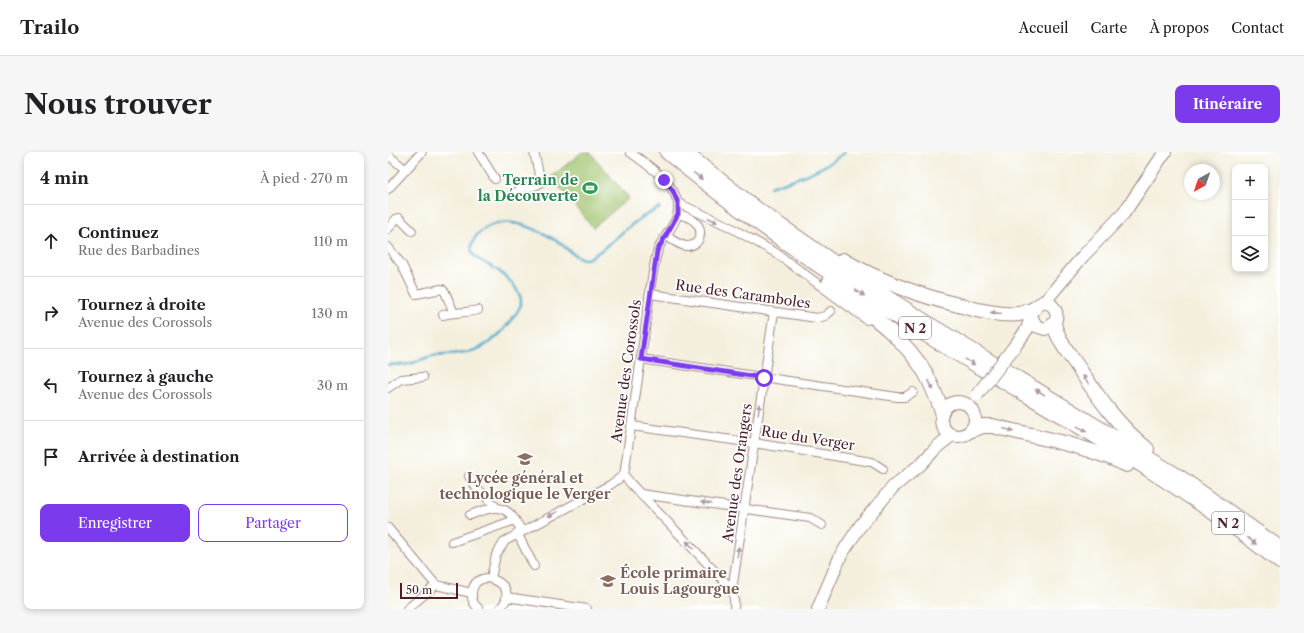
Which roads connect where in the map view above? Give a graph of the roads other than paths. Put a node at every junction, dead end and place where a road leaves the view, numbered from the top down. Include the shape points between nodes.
1 (422, 152) edge
2 (478, 152) edge
3 (534, 152) edge
4 (630, 152) edge
5 (667, 152) edge
6 (684, 152) edge
7 (694, 152) edge
8 (1165, 152) edge
9 (388, 155) edge
10 (406, 170) junction
11 (495, 179) dead end
12 (388, 189) edge
13 (512, 196) dead end
14 (678, 203) junction
15 (678, 214) junction
16 (756, 220) junction
17 (388, 229) edge
18 (412, 231) dead end
19 (667, 236) junction
20 (388, 247) edge
21 (1067, 276) junction
22 (650, 294) junction
23 (478, 310) dead end
24 (1035, 310) junction
25 (831, 311) dead end
26 (774, 312) junction
27 (454, 313) junction
28 (443, 315) dead end
29 (1051, 322) junction
30 (1022, 336) junction
31 (641, 359) junction
32 (917, 361) junction
33 (423, 377) dead end
34 (764, 378) junction
35 (388, 388) edge
36 (913, 392) dead end
37 (969, 407) junction
38 (942, 411) junction
39 (632, 426) junction
40 (972, 430) junction
41 (948, 433) junction
42 (754, 443) junction
43 (883, 469) dead end
44 (469, 476) dead end
45 (624, 476) junction
46 (1178, 482) junction
47 (641, 494) junction
48 (496, 507) junction
49 (745, 508) junction
50 (470, 515) dead end
51 (515, 520) junction
52 (822, 525) dead end
53 (388, 528) edge
54 (520, 532) junction
55 (452, 542) dead end
56 (1280, 548) edge
57 (1280, 562) edge
58 (534, 566) dead end
59 (491, 578) junction
60 (436, 585) junction
61 (732, 590) junction
62 (472, 593) junction
63 (506, 597) junction
64 (554, 606) edge
65 (407, 609) edge
66 (480, 609) edge
67 (499, 609) edge
68 (587, 609) edge
69 (734, 609) edge
70 (818, 609) edge

1 - 10 street
2 - 11 street
3 - 13 street via 539,184 522,188
4 - 14 street, Avenue des Corossols via 664,180
5 -> 16 highway, N 2
46 -> 6 highway, N 2 via 868,286 761,212
24 -> 7 highway via 1021,314 984,312 916,293 875,276 805,235
8 - 21 main road via 1124,213 1082,256
9 - 10 street
10 - 12 street
14 - 15 street, Avenue des Corossols
14 -> 32 street via 728,226 776,253
15 - 19 street, Avenue des Corossols
15 - 19 street via 697,222 700,238 691,246 684,246
16 - 32 highway via 792,254 900,340
16 -> 46 highway, N 2 via 824,269 925,334
17 - 18 street via 399,218
19 - 22 street, Avenue des Corossols via 657,251
20 - 27 street via 402,265 416,294 442,289
21 - 24 main road
21 - 29 main road
22 - 26 street, Rue des Caramboles
22 - 31 street, Avenue des Corossols
23 - 27 street
24 - 29 main road via 1034,324
24 - 29 main road via 1049,304 1054,307
24 - 30 main road
25 - 26 street, Rue des Caramboles via 817,318
26 - 34 street, Avenue des Orangers
27 - 28 street
29 - 30 main road
46 -> 29 highway via 1114,418 1064,348
30 - 37 main road, bridge
31 - 34 street
31 - 39 street, Avenue des Corossols
32 -> 38 highway via 933,388
33 - 35 street via 401,379
34 - 36 street via 897,397 905,397
42 -> 34 street, Avenue des Orangers
37 - 38 main road via 956,402 950,403
37 - 40 main road via 975,419
38 - 41 main road via 940,422
39 - 42 street, Rue du Verger
39 - 45 street, Avenue des Corossols
40 - 41 main road via 962,436
40 -> 46 highway via 992,426 1116,460 1152,479
41 - 70 main road via 920,464 893,487 853,534
42 - 43 street, Rue du Verger via 872,462
42 - 49 street, Avenue des Orangers
44 - 48 street
45 - 47 street
45 -> 54 street
46 - 56 highway, N 2
46 -> 57 highway, N 2
49 -> 47 street
61 -> 47 street
48 - 50 street
48 - 51 street via 509,511
49 - 52 street via 810,518
61 -> 49 street, Avenue des Orangers
51 - 54 street
51 - 55 street
53 - 60 street
54 - 58 street
54 - 59 street via 505,541 498,550
59 - 62 street via 476,583
59 - 63 street via 501,582
60 - 62 street
60 - 65 street
61 - 69 street, Avenue des Orangers via 735,597
62 - 66 street via 474,603
63 - 64 street
63 - 67 street
64 - 68 street

